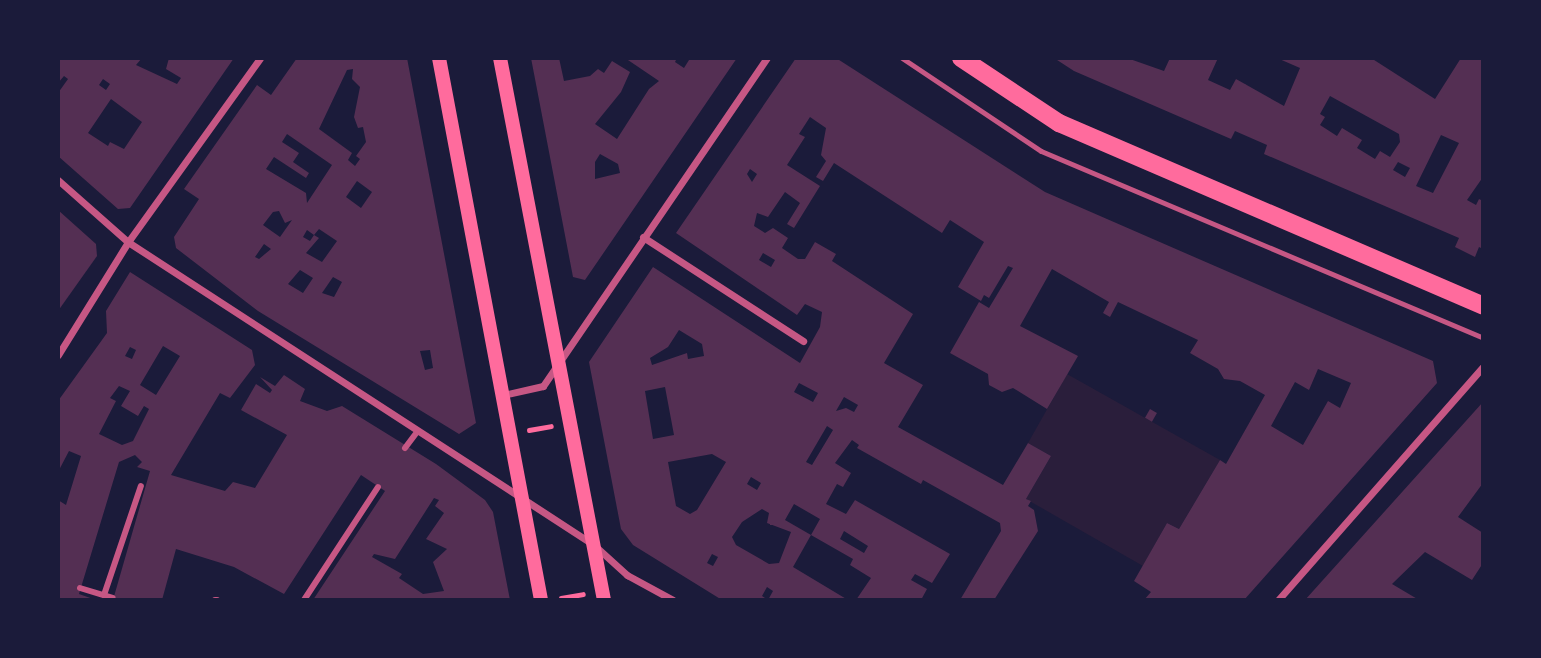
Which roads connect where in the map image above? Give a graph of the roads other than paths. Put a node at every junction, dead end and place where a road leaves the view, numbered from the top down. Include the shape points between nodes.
1 (260, 58) edge
2 (439, 58) edge
3 (500, 58) edge
4 (767, 58) edge
5 (902, 58) edge
6 (961, 58) edge
7 (58, 180) edge
8 (643, 237) junction
9 (128, 242) junction
10 (1483, 306) edge
11 (1483, 338) edge
12 (803, 341) dead end
13 (58, 355) edge
14 (557, 362) junction
15 (1483, 367) edge
16 (503, 395) junction
17 (417, 432) junction
18 (405, 448) dead end
19 (141, 486) dead end
20 (378, 487) dead end
21 (521, 501) junction
22 (594, 545) junction
23 (80, 588) dead end
24 (104, 595) junction
25 (113, 598) dead end
26 (304, 600) edge
27 (541, 600) edge
28 (604, 600) edge
29 (673, 600) edge
30 (1278, 600) edge

1 - 9 street
2 - 16 main road
3 - 14 main road
4 - 8 street
5 - 11 lane via 1041,151
6 - 10 main road via 1059,123
7 - 9 street
8 - 12 street
8 - 14 street
9 - 13 street
9 - 17 street
14 - 16 street via 543,386
14 - 22 main road
15 - 30 street
16 - 21 main road
17 - 18 street
17 - 21 street
19 - 24 street
20 - 26 street
21 - 22 street
21 - 27 main road
22 - 28 main road
22 - 29 street via 627,575
23 - 24 street
24 - 25 street

